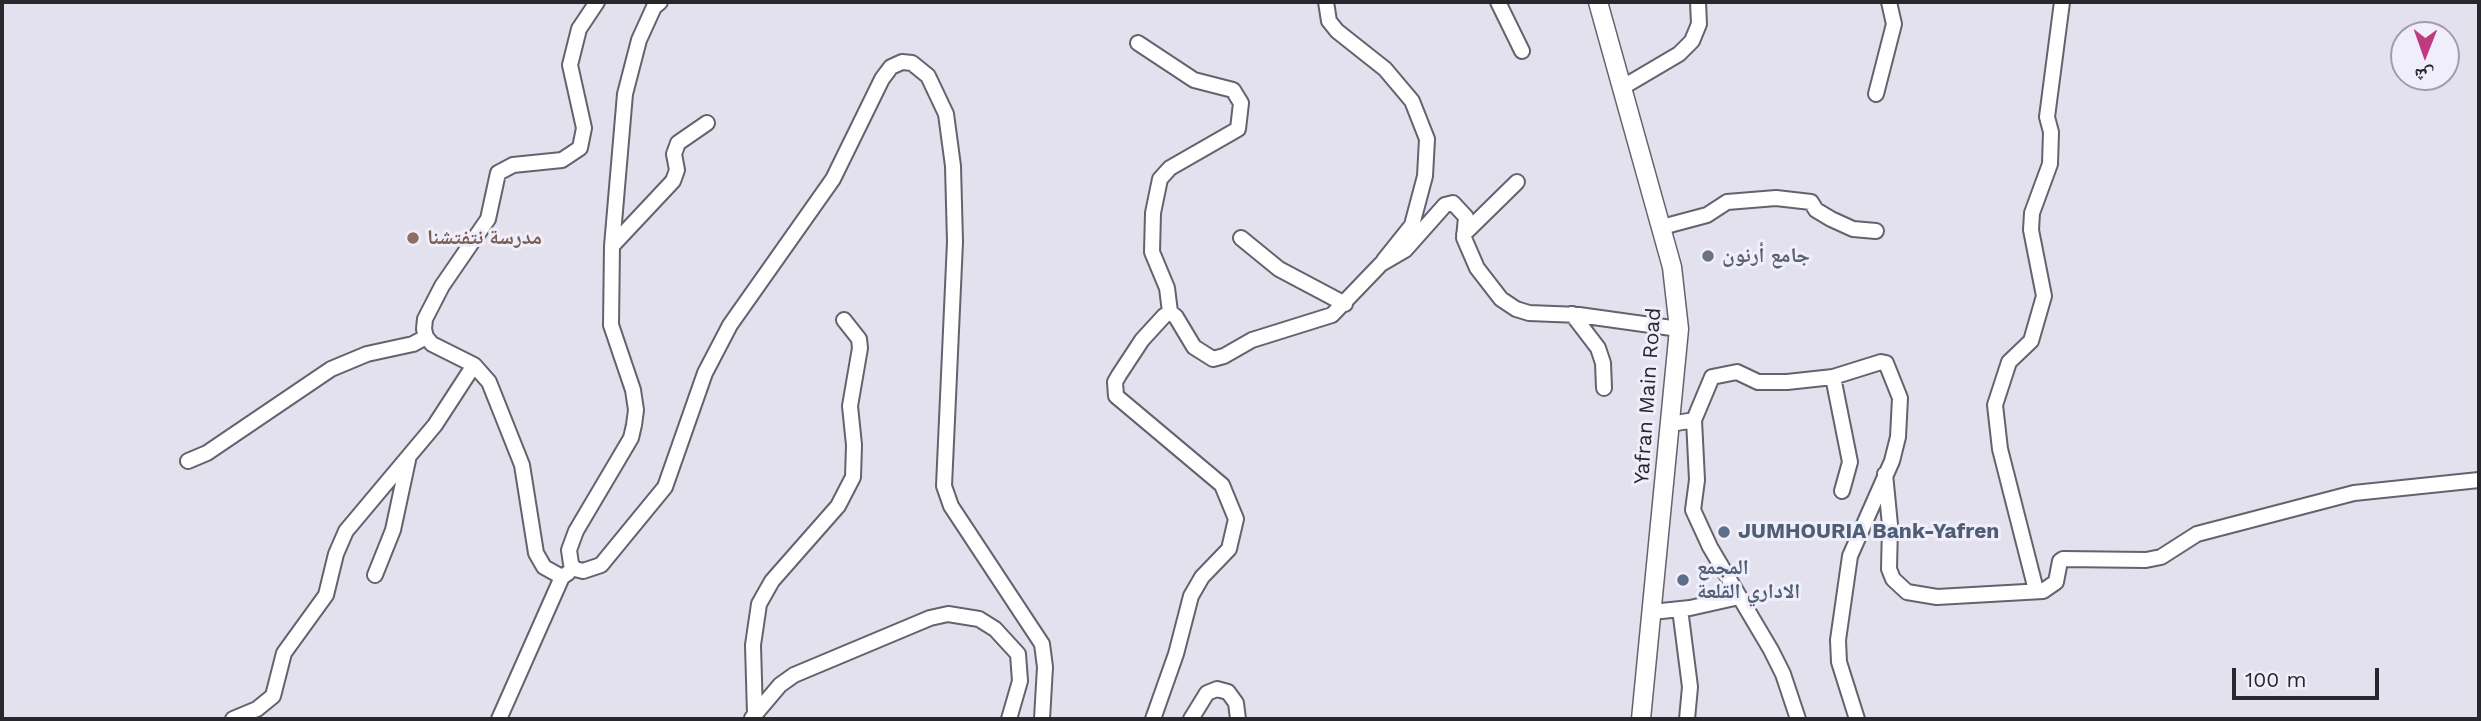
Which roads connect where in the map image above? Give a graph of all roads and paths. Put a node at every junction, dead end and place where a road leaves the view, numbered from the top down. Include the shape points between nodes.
1 (597, 2) edge
2 (660, 2) edge
3 (1327, 2) edge
4 (1498, 2) edge
5 (1598, 2) edge
6 (1698, 2) edge
7 (1889, 2) edge
8 (2062, 2) edge
9 (1138, 43) dead end
10 (1522, 51) dead end
11 (1623, 87) junction
12 (1876, 94) dead end
13 (706, 123) dead end
14 (1517, 182) dead end
15 (1662, 227) junction
16 (1876, 231) dead end
17 (1464, 234) junction
18 (1241, 238) dead end
19 (612, 246) junction
20 (1381, 264) junction
21 (1345, 304) junction
22 (1170, 312) junction
23 (1572, 314) junction
24 (844, 320) dead end
25 (1679, 328) junction
26 (426, 337) junction
27 (474, 365) junction
28 (1833, 377) junction
29 (1604, 388) dead end
30 (1694, 420) junction
31 (1671, 424) junction
32 (408, 458) junction
33 (188, 461) dead end
34 (1885, 474) junction
35 (2479, 480) edge
36 (1842, 491) dead end
37 (568, 573) junction
38 (375, 575) dead end
39 (2036, 590) junction
40 (1739, 597) junction
41 (1679, 609) junction
42 (1652, 612) junction
43 (753, 717) edge
44 (233, 719) edge
45 (499, 719) edge
46 (1009, 719) edge
47 (1042, 719) edge
48 (1153, 719) edge
49 (1191, 719) edge
50 (1238, 719) edge
51 (1641, 719) edge
52 (1687, 719) edge
53 (1798, 719) edge
54 (1857, 719) edge

1 - 26 street via 579,29 570,65 584,128 580,148 562,160 513,165 498,173 488,219 433,302 425,319
2 - 19 street via 639,40 625,94
3 - 20 street via 1329,21 1337,31 1378,62 1412,101 1427,139 1425,176 1412,225
4 - 10 street
5 - 11 main road, Yafran Main Road
6 - 11 street via 1699,24 1692,41 1679,54
7 - 12 street via 1894,24
8 - 39 street via 2047,117 2052,132 2050,164 2032,213 2044,296 2031,341 2009,362 1995,405 2000,449
9 - 22 street via 1194,80 1233,90 1241,103 1238,129 1160,178 1152,253 1167,288
11 - 15 main road, Yafran Main Road
13 - 19 street via 678,143 673,181
14 - 17 street
15 - 16 street via 1707,215 1727,202 1776,198 1811,202 1816,210 1853,229
15 - 25 main road, Yafran Main Road via 1677,294
17 - 20 street via 1465,217 1460,208 1453,203 1445,205 1405,250
17 - 23 street via 1468,253 1502,299 1529,313
18 - 21 street via 1279,269
19 - 37 street via 611,326 633,390 634,425 631,438 576,531
20 - 21 street
21 - 22 street via 1332,315 1252,340 1213,359 1194,347
22 - 48 street via 1142,340 1119,375 1116,396 1222,485 1236,519 1229,549 1191,596 1177,654
23 - 25 street
23 - 29 street via 1598,348
24 - 43 street via 859,339 860,348 850,406 853,477 838,506 772,581 759,604
25 - 31 main road, Yafran Main Road
26 - 27 street
26 - 33 street via 331,369 207,453
27 - 32 street
27 - 37 street via 489,382 522,465 539,561
28 - 30 street via 1758,382 1737,372 1712,377
28 - 34 street via 1886,363 1900,398 1898,437
28 - 36 street via 1850,462
30 - 31 street
30 - 40 street via 1697,480 1693,510
31 - 42 main road, Yafran Main Road
32 - 38 street via 393,530
32 - 44 street via 346,531 335,554 326,595 284,653 273,696
34 - 39 street via 1889,569 1897,586 1924,597
34 - 54 street via 1850,556 1840,620 1839,662
35 - 39 street via 2341,496 2197,534 2146,561 2063,559 2053,585
37 - 45 street
37 - 47 street via 601,565 666,487 705,373 730,325 833,179 882,79 891,67 912,63 922,69 939,94 953,156 955,242 944,486 951,506 1042,644
40 - 41 street
40 - 53 street via 1783,674
41 - 42 street
41 - 52 street via 1690,687
42 - 51 main road, Yafran Main Road
43 - 46 street via 794,675 948,614 979,619 1018,654 1020,681
49 - 50 street via 1207,693 1217,689 1228,692 1236,703

